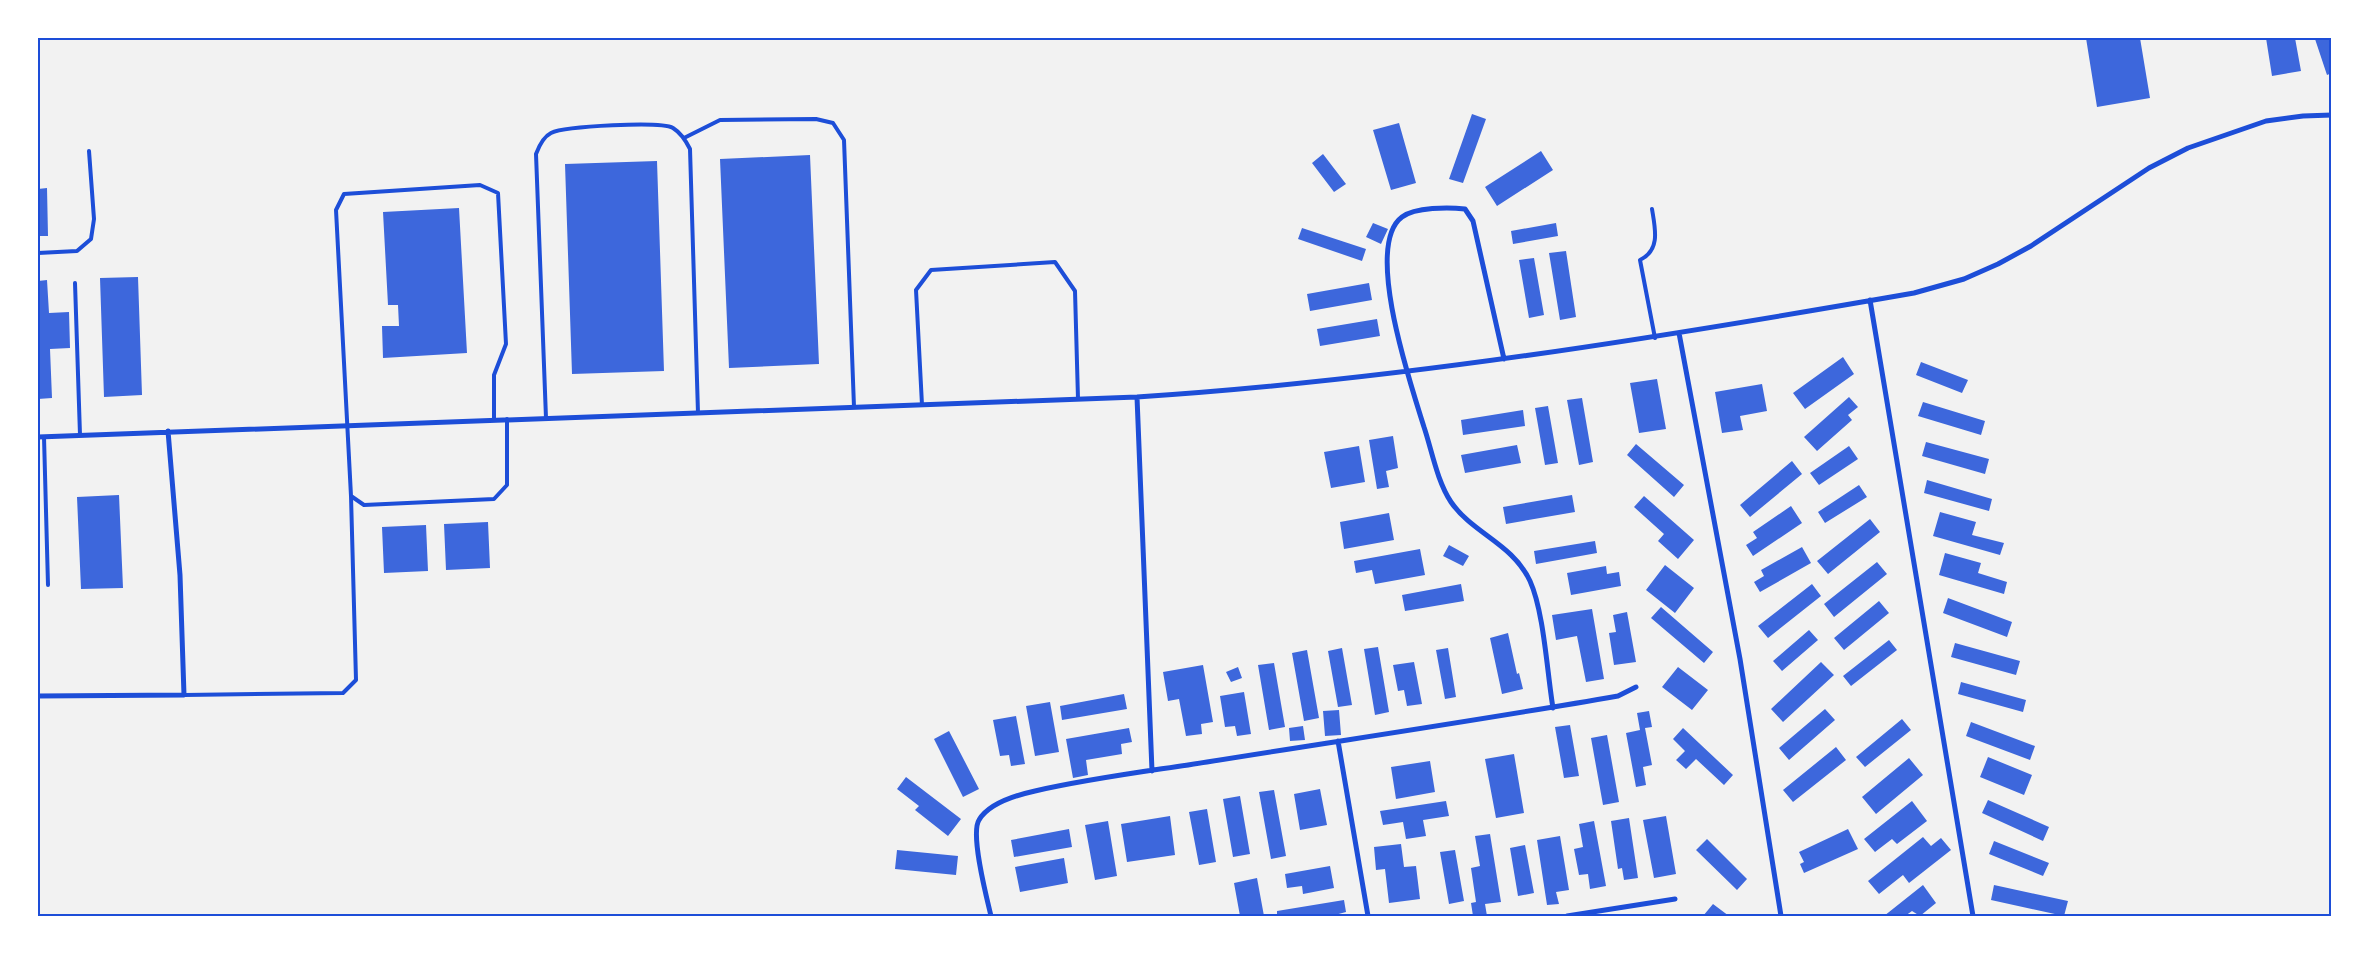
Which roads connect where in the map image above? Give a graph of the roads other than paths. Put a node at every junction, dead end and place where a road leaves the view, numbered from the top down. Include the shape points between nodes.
1 (2332, 116) edge
2 (684, 138) junction
3 (90, 151) dead end
4 (1652, 209) dead end
5 (38, 253) edge
6 (75, 283) dead end
7 (1870, 300) junction
8 (1679, 333) junction
9 (1655, 338) junction
10 (1504, 359) junction
11 (1407, 372) junction
12 (1137, 397) junction
13 (1078, 399) junction
14 (922, 405) junction
15 (854, 407) junction
16 (698, 413) junction
17 (546, 418) junction
18 (494, 420) junction
19 (507, 420) junction
20 (348, 425) junction
21 (168, 431) junction
22 (80, 435) junction
23 (41, 437) edge
24 (351, 496) junction
25 (48, 585) dead end
26 (1636, 687) dead end
27 (184, 695) junction
28 (38, 696) edge
29 (1553, 708) junction
30 (1338, 741) junction
31 (1152, 771) junction
32 (1675, 899) dead end
33 (1582, 915) edge
34 (991, 916) edge
35 (1368, 916) edge
36 (1567, 916) edge
37 (1781, 916) edge
38 (1974, 916) edge

1 - 7 street via 2266,121 2188,148 2149,168 2031,246 1998,264 1914,293
2 - 15 lane via 720,120 816,119 833,123 844,140
2 - 16 lane via 690,149
2 - 17 lane via 672,128 656,124 565,128 550,133 540,144 536,154
3 - 5 lane via 94,219 91,239 77,251
4 - 9 lane via 1657,238 1646,257 1640,260
6 - 22 lane
7 - 8 street
7 - 38 street
8 - 9 street
8 - 37 street via 1740,659
9 - 10 street
10 - 11 street
10 - 11 street via 1473,221 1465,209 1448,207 1418,211 1402,217 1392,232 1388,252 1390,304
11 - 12 street via 1244,390
11 - 29 street via 1451,502 1469,522 1500,543 1521,565 1530,582 1538,605
12 - 13 street
12 - 31 street
13 - 14 street
13 - 14 lane via 1075,291 1055,262 931,270 916,290
14 - 15 street
15 - 16 street
16 - 17 street
17 - 19 street
18 - 19 street
18 - 20 street
18 - 20 lane via 494,375 506,344 505,309 498,194 480,185 344,194 336,210
19 - 24 lane via 507,485 494,499 364,505
20 - 21 street
20 - 24 lane
21 - 22 street
21 - 27 street via 180,575
22 - 23 street
23 - 25 lane
24 - 27 lane via 356,680 344,693
26 - 29 street via 1618,696
27 - 28 street
29 - 30 street
30 - 31 street
30 - 35 street
31 - 34 street via 1034,791 1005,800 985,812 977,821 976,832 981,875
32 - 33 street
33 - 36 street

